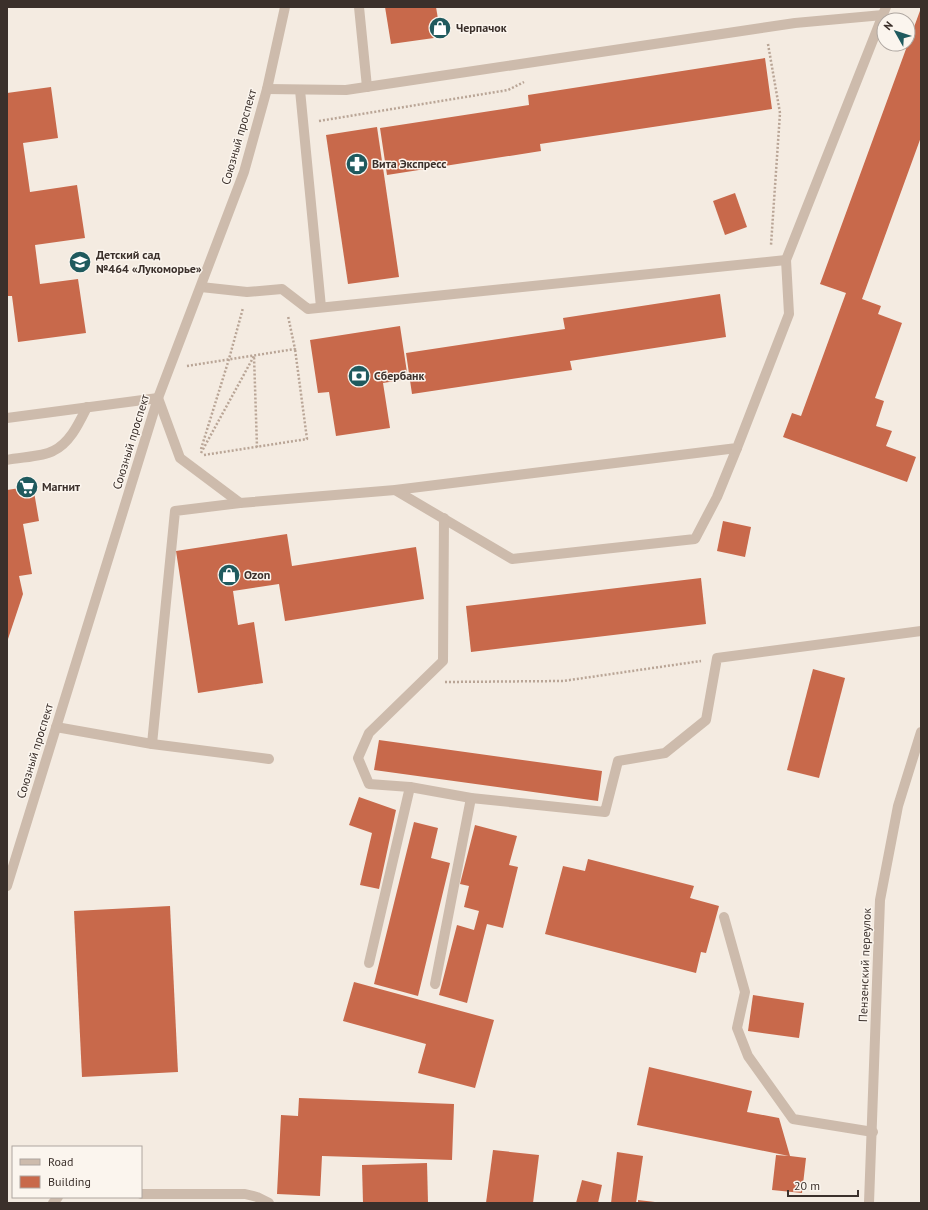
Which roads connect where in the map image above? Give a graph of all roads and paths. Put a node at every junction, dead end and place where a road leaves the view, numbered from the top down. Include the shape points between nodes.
1 (285, 7) edge
2 (359, 7) edge
3 (884, 11) edge
4 (760, 43) dead end
5 (527, 81) dead end
6 (367, 87) junction
7 (267, 89) junction
8 (300, 90) junction
9 (315, 121) dead end
10 (786, 260) junction
11 (770, 262) junction
12 (201, 287) junction
13 (282, 289) junction
14 (247, 292) junction
15 (321, 307) junction
16 (295, 349) junction
17 (254, 356) junction
18 (229, 359) junction
19 (169, 370) junction
20 (158, 398) junction
21 (87, 408) junction
22 (7, 418) edge
23 (257, 447) junction
24 (737, 448) junction
25 (199, 456) junction
26 (7, 460) edge
27 (395, 490) junction
28 (240, 503) junction
29 (444, 518) junction
30 (921, 631) edge
31 (717, 658) junction
32 (421, 683) junction
33 (56, 727) junction
34 (921, 732) edge
35 (152, 744) junction
36 (269, 759) dead end
37 (410, 787) junction
38 (470, 798) junction
39 (7, 886) edge
40 (724, 916) dead end
41 (369, 963) dead end
42 (435, 984) dead end
43 (873, 1132) junction
44 (142, 1194) edge
45 (269, 1203) edge
46 (869, 1203) edge

1 - 7 street, Союзный проспект
2 - 6 street
3 - 6 street via 795,22
3 - 10 street
4 - 11 path via 768,42 780,113
5 - 9 path via 508,90
6 - 8 street via 346,90
7 - 8 street
7 - 12 street, Союзный проспект via 244,172
8 - 15 street
10 - 11 street
10 - 24 street via 789,314
11 - 15 street
12 - 14 street
12 - 19 street, Союзный проспект
13 - 14 street
13 - 15 street via 308,309
13 - 16 path
14 - 18 path
16 - 17 path
16 - 23 path via 308,439
17 - 18 path
17 - 23 path
17 - 25 path
18 - 19 path
18 - 25 path
19 - 20 street, Союзный проспект
20 - 21 street
20 - 28 street via 180,458
20 - 33 street, Союзный проспект
21 - 22 street
21 - 26 street via 75,430 52,452
23 - 25 path
24 - 27 street
24 - 29 street via 695,539 512,559
27 - 28 street
27 - 29 street
28 - 35 street via 175,511
29 - 32 street via 443,661
30 - 31 street
31 - 32 path via 563,681
31 - 38 street via 706,720 665,753 618,761 605,812
32 - 37 street via 369,733 358,758 369,784
33 - 35 street
33 - 39 street, Союзный проспект
34 - 43 street, Пензенский переулок via 898,806 880,900
35 - 36 street
37 - 38 street
37 - 41 street
38 - 42 street
40 - 43 street via 745,992 737,1028 748,1056 793,1119
43 - 46 street, Пензенский переулок
44 - 45 street via 245,1194

